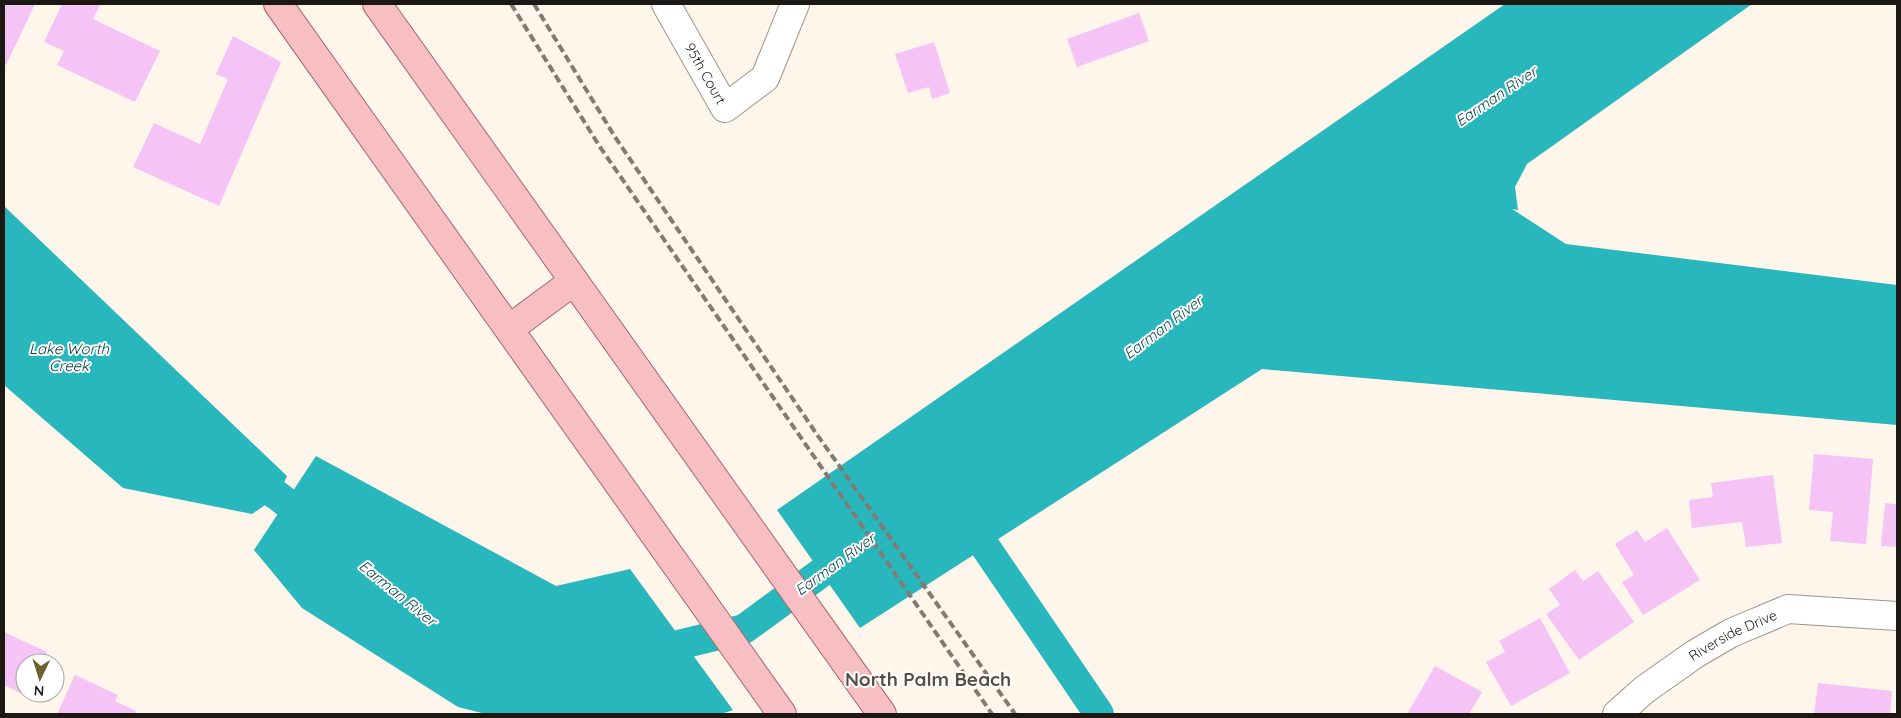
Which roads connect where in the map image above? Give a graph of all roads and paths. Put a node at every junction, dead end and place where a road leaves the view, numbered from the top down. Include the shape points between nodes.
1 (278, 4) edge
2 (377, 4) edge
3 (666, 4) edge
4 (795, 4) edge
5 (574, 281) junction
6 (509, 329) junction
7 (1897, 616) edge
8 (782, 714) edge
9 (882, 714) edge
10 (1617, 714) edge

1 - 6 main road
2 - 5 main road
3 - 4 street, 95th Court via 725,108 765,78
5 - 6 main road
5 - 9 main road
6 - 8 main road
7 - 10 street, Riverside Drive via 1788,609 1731,633 1695,654 1644,690

